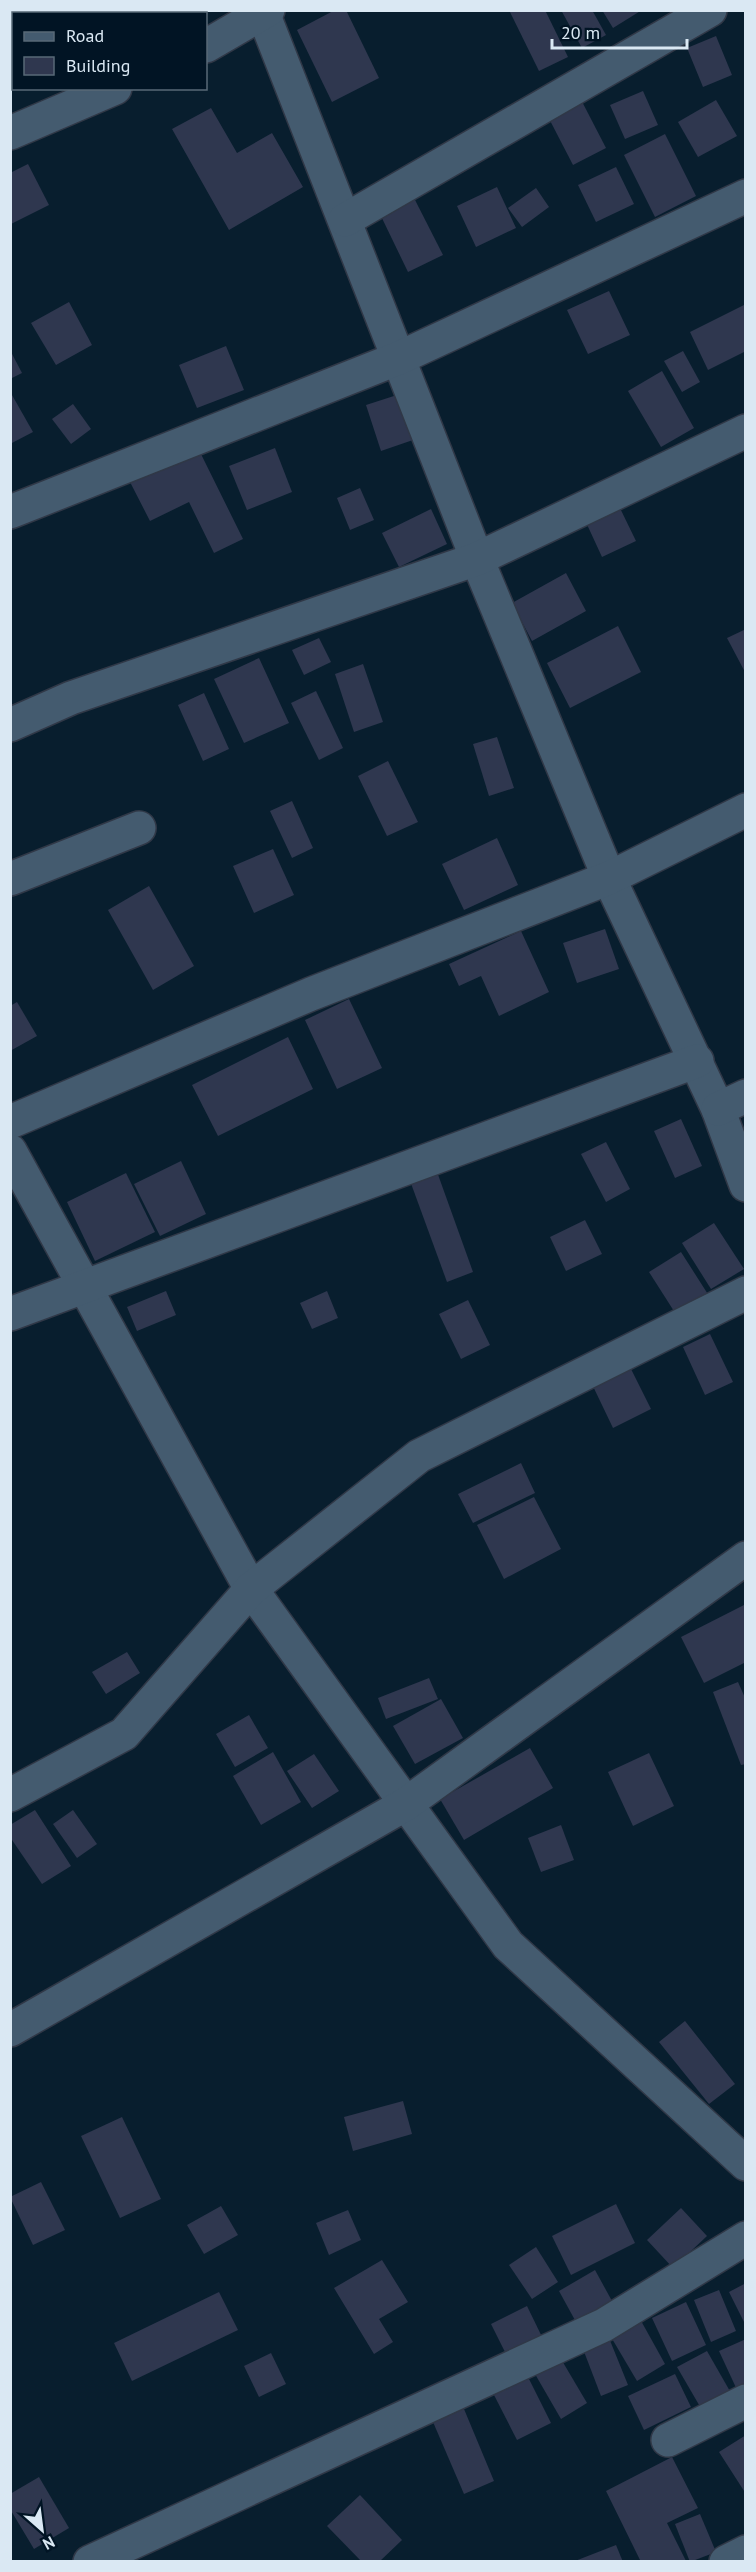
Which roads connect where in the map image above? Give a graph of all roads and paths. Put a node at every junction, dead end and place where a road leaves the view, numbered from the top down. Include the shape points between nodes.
1 (710, 10) edge
2 (265, 12) edge
3 (207, 45) edge
4 (110, 90) edge
5 (10, 133) edge
6 (746, 196) edge
7 (345, 220) junction
8 (399, 358) junction
9 (746, 431) edge
10 (10, 512) edge
11 (477, 559) junction
12 (10, 725) edge
13 (746, 810) edge
14 (139, 828) dead end
15 (609, 878) junction
16 (10, 879) edge
17 (697, 1061) junction
18 (732, 1103) edge
19 (10, 1122) edge
20 (10, 1151) edge
21 (746, 1185) edge
22 (85, 1285) junction
23 (746, 1293) edge
24 (10, 1314) edge
25 (746, 1558) edge
26 (251, 1589) junction
27 (10, 1795) edge
28 (406, 1804) junction
29 (10, 2030) edge
30 (746, 2164) edge
31 (746, 2238) edge
32 (746, 2401) edge
33 (668, 2440) dead end
34 (746, 2553) edge
35 (90, 2562) edge
36 (726, 2562) edge

1 - 7 street
2 - 3 street
2 - 7 street
4 - 5 street
6 - 8 street
7 - 8 street
8 - 10 street
8 - 11 street
9 - 11 street
11 - 12 street via 71,698
11 - 15 street
13 - 15 street
14 - 16 street
15 - 17 street
15 - 19 street via 311,994
17 - 18 street
17 - 22 street
18 - 21 street
20 - 22 street
22 - 24 street
22 - 26 street
23 - 26 street via 419,1456
25 - 28 street
26 - 27 street via 124,1734
26 - 28 street
28 - 29 street
28 - 30 street via 508,1945
31 - 35 street via 604,2325
32 - 33 street
34 - 36 street

